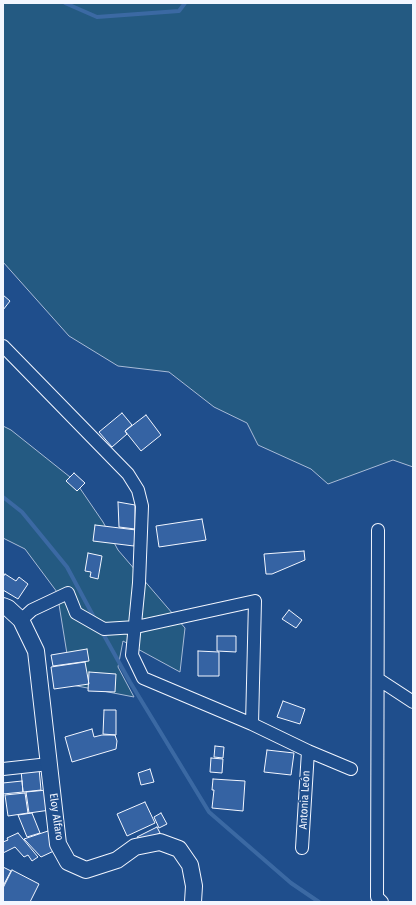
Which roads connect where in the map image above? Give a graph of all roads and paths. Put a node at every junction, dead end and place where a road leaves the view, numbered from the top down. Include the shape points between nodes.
1 (3, 346) edge
2 (378, 530) dead end
3 (3, 606) edge
4 (21, 620) junction
5 (136, 628) junction
6 (378, 679) junction
7 (413, 702) edge
8 (252, 724) junction
9 (308, 751) junction
10 (49, 764) junction
11 (351, 769) dead end
12 (3, 770) edge
13 (302, 848) dead end
14 (380, 900) edge
15 (193, 902) edge

1 - 5 street via 128,474 138,490 142,506
2 - 6 street
3 - 4 street, Eloy Alfaro
4 - 5 street via 32,610 68,593 76,613 104,629
4 - 10 street, Eloy Alfaro via 36,651
5 - 8 street via 132,655 143,678
5 - 8 street via 255,601
6 - 7 street
6 - 14 street
8 - 9 street
9 - 11 street
9 - 13 street, Antonia León
10 - 12 street
10 - 15 street, Eloy Alfaro via 58,844 68,862 86,870 117,860 135,847 160,842 179,849 190,865 194,886

